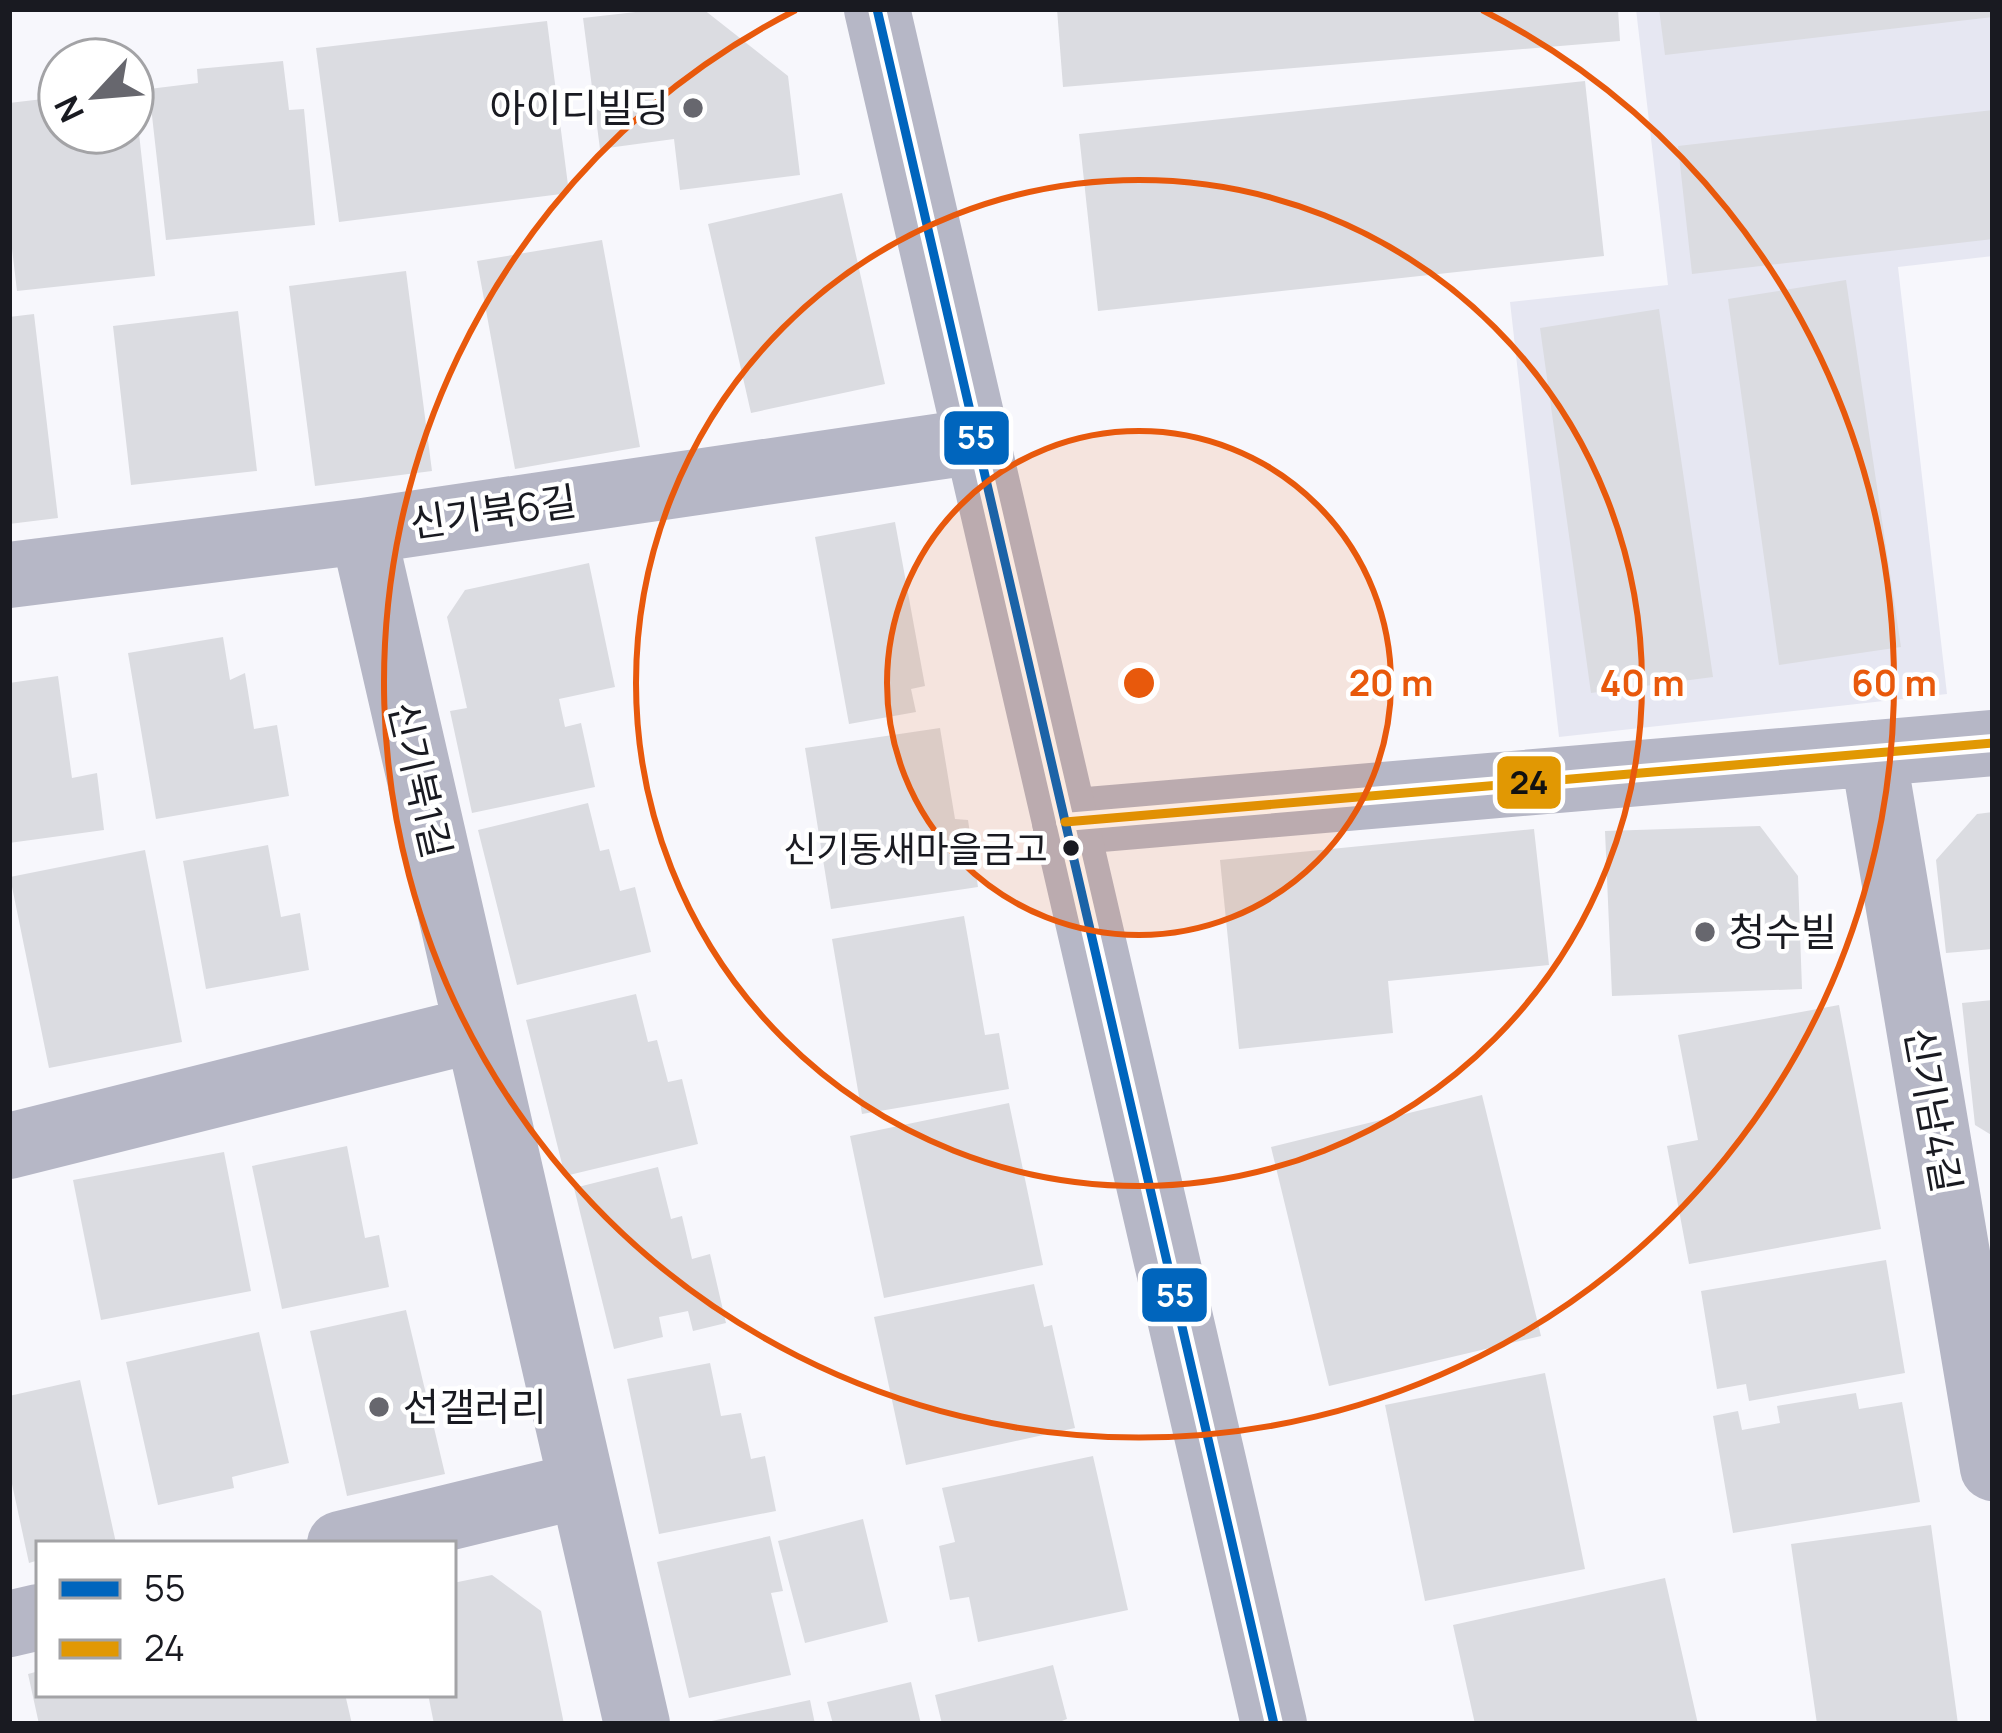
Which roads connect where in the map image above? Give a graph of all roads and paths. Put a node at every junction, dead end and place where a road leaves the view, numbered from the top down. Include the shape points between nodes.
1 (877, 9) edge
2 (977, 442) junction
3 (363, 530) junction
4 (9, 575) edge
5 (1993, 743) edge
6 (1873, 753) junction
7 (1065, 822) junction
8 (477, 1029) junction
9 (9, 1146) edge
10 (1971, 1199) edge
11 (1993, 1468) edge
12 (582, 1485) junction
13 (352, 1541) edge
14 (638, 1724) edge
15 (1274, 1724) edge

1 - 2 street
2 - 3 street, 신기북6길
2 - 7 street
3 - 4 street, 신기북6길
3 - 8 street, 신기북1길
5 - 6 street
6 - 7 street
6 - 10 street, 신기남4길
7 - 15 street
8 - 9 street
8 - 12 street, 신기북1길
10 - 11 street, 신기남4길
12 - 13 street
12 - 14 street, 신기북1길

